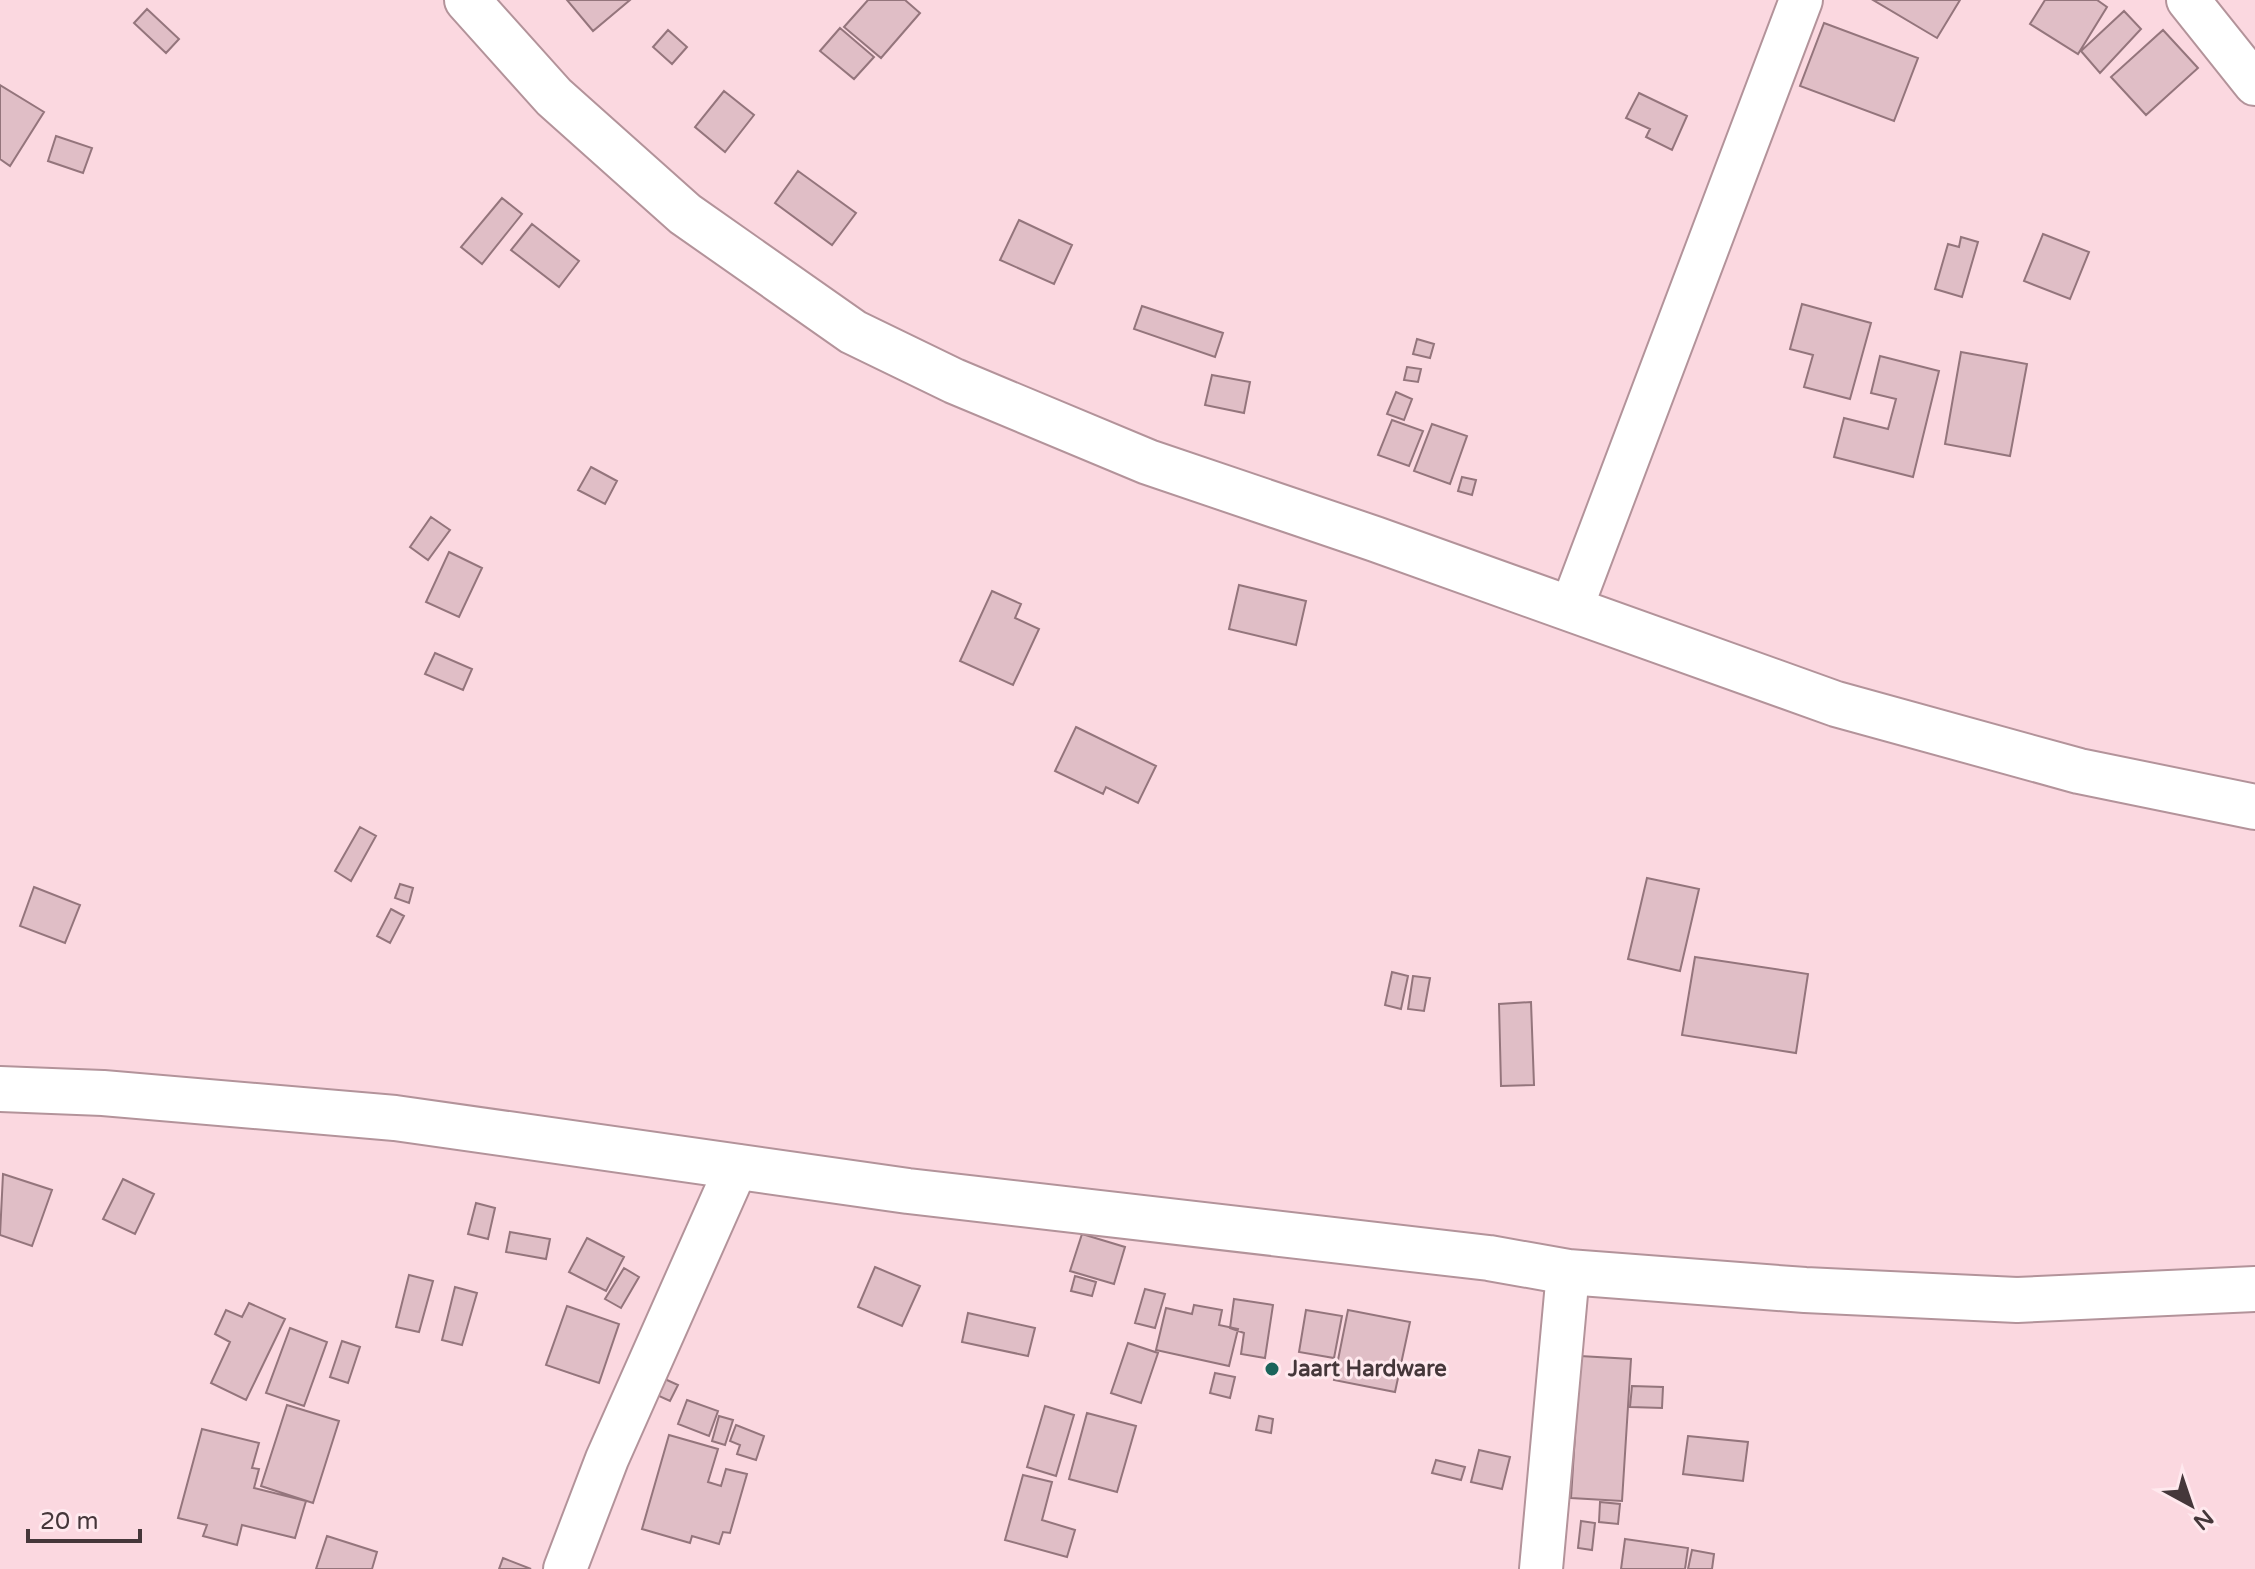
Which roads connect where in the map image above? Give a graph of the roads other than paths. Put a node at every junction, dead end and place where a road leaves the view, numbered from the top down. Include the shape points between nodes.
1 (467, 0) edge
2 (1801, 0) edge
3 (2188, 0) edge
4 (2255, 84) edge
5 (1574, 610) junction
6 (2255, 807) edge
7 (0, 1089) edge
8 (737, 1166) junction
9 (1568, 1272) junction
10 (2255, 1289) edge
11 (565, 1569) edge
12 (1541, 1569) edge

1 - 5 street via 554,97 685,214 853,332 954,381 1148,462
2 - 5 street
3 - 4 street
5 - 6 street via 1836,704 2079,771
7 - 8 street via 395,1118
8 - 9 street
8 - 11 street via 607,1459
9 - 10 street via 2017,1300
9 - 12 street

